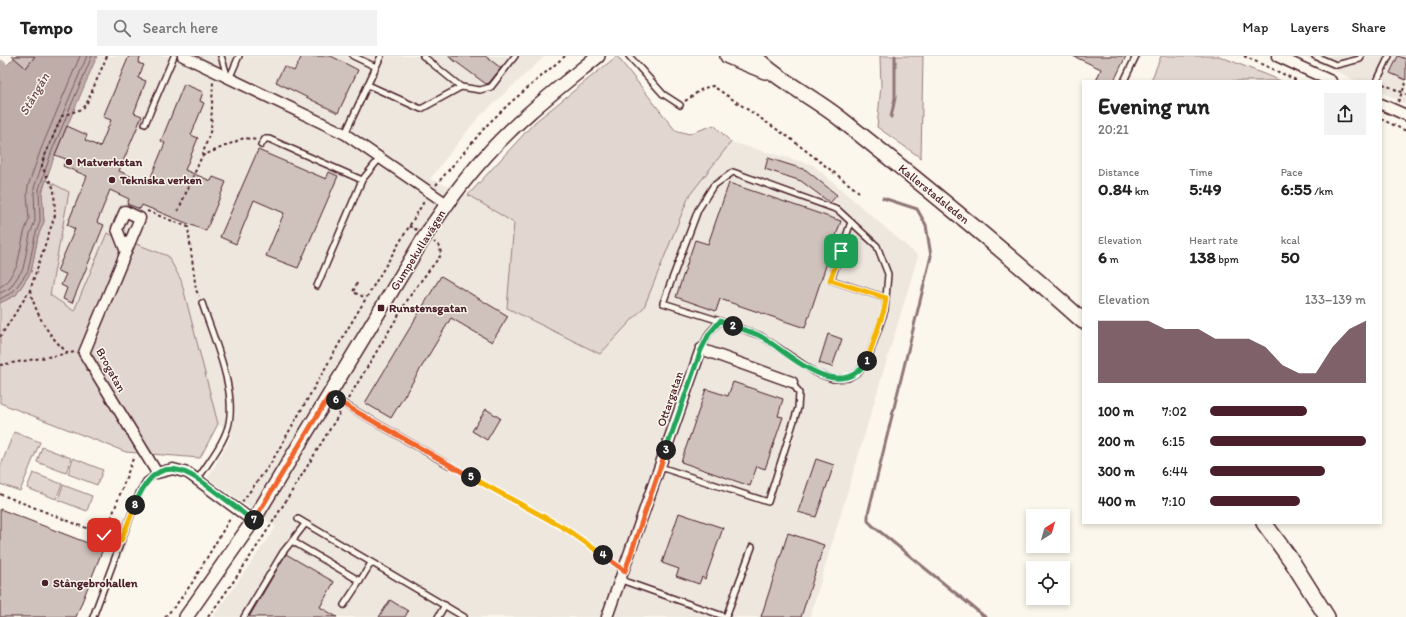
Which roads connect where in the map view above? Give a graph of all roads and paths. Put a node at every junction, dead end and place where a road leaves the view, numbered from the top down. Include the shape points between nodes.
1 (107, 56) edge
2 (174, 56) edge
3 (182, 56) edge
4 (222, 56) edge
5 (239, 56) edge
6 (353, 56) edge
7 (381, 56) edge
8 (423, 56) edge
9 (506, 56) edge
10 (565, 56) edge
11 (598, 56) edge
12 (629, 56) edge
13 (728, 56) edge
14 (754, 56) edge
15 (1136, 56) edge
16 (1244, 56) edge
17 (1277, 56) edge
18 (1315, 56) edge
19 (1361, 56) edge
20 (1389, 56) edge
21 (513, 58) edge
22 (376, 67) junction
23 (216, 72) junction
24 (778, 76) junction
25 (229, 78) junction
26 (1124, 80) edge
27 (1296, 80) edge
28 (1329, 80) edge
29 (1377, 80) edge
30 (1382, 82) edge
31 (368, 85) junction
32 (461, 87) junction
33 (1406, 94) edge
34 (1382, 104) edge
35 (680, 105) joint
36 (1406, 116) edge
37 (1382, 119) edge
38 (145, 124) dead end
39 (1406, 131) edge
40 (346, 134) junction
41 (262, 143) joint
42 (202, 156) junction
43 (380, 157) junction
44 (362, 180) junction
45 (431, 192) junction
46 (859, 192) dead end
47 (447, 204) junction
48 (178, 211) dead end
49 (140, 218) junction
50 (851, 222) junction
51 (409, 226) junction
52 (425, 236) junction
53 (126, 252) junction
54 (357, 283) dead end
55 (316, 286) dead end
56 (30, 290) junction
57 (366, 298) junction
58 (886, 298) junction
59 (202, 303) joint
60 (1082, 320) edge
61 (720, 321) junction
62 (0, 337) edge
63 (701, 350) junction
64 (68, 353) junction
65 (84, 353) junction
66 (0, 365) edge
67 (792, 382) joint
68 (329, 396) junction
69 (345, 405) junction
70 (139, 444) junction
71 (449, 465) joint
72 (660, 467) junction
73 (157, 473) junction
74 (197, 480) junction
75 (0, 494) edge
76 (237, 509) junction
77 (298, 520) dead end
78 (253, 521) junction
79 (305, 524) junction
80 (1265, 524) edge
81 (104, 535) junction
82 (121, 541) junction
83 (292, 541) junction
84 (752, 547) dead end
85 (371, 563) junction
86 (623, 576) junction
87 (360, 581) junction
88 (344, 605) dead end
89 (445, 606) junction
90 (93, 617) edge
91 (165, 617) edge
92 (186, 617) edge
93 (208, 617) edge
94 (244, 617) edge
95 (438, 617) edge
96 (464, 617) edge
97 (607, 617) edge
98 (1327, 617) edge

1 - 56 path via 86,106 62,116 42,162 42,167 54,189 55,215
2 - 38 lane
3 - 23 street
4 - 25 lane
5 - 25 lane
6 - 22 lane
7 - 22 lane
8 - 32 lane
9 - 21 lane
10 - 45 path via 488,124
11 - 47 street, Gumpekullavägen via 510,131 484,157
12 - 35 lane via 663,94
13 - 24 main road, Kallerstadsleden
14 - 24 main road, Kallerstadsleden
15 - 26 lane
16 - 27 path
17 - 28 street
18 - 19 lane via 1336,65 1360,59
20 - 29 lane
21 - 32 lane via 491,87 480,90
22 - 31 lane
23 - 25 street
23 - 42 path via 212,87 211,129
24 - 60 main road, Kallerstadsleden via 837,116 1038,280
25 - 40 street
30 - 33 path
31 - 32 lane via 421,109
31 - 40 lane
34 - 36 street
35 - 46 path via 698,90 705,86 713,86 790,139
37 - 39 path
40 - 43 street
41 - 42 path via 244,138
41 - 44 lane via 269,139
42 - 48 path
43 - 44 lane
43 - 45 street
44 - 55 lane
45 - 47 street
45 - 51 path
47 - 52 street, Gumpekullavägen
49 - 53 street, Brogatan
49 - 53 street via 125,211 117,229
49 - 59 path via 148,210 188,227 196,290
50 - 58 lane via 877,246 888,274
50 - 58 lane via 830,280
50 - 61 lane via 838,210 733,172 713,186 698,210 663,303
51 - 52 path
51 - 57 path
52 - 68 street, Gumpekullavägen
52 - 69 path via 437,244 441,255 413,291
53 - 65 street, Brogatan
54 - 57 path via 353,292
56 - 62 path
56 - 64 path via 47,330
57 - 76 path via 271,463
58 - 61 lane via 867,362 848,378 833,379 816,373 761,336
59 - 74 lane via 229,386 231,406 228,427
61 - 63 lane via 709,334
63 - 67 street
63 - 72 street, Ottargatan
64 - 65 path
64 - 66 path
65 - 70 street, Brogatan
67 - 72 lane via 799,394 798,408 768,502
68 - 69 lane
68 - 78 street, Gumpekullavägen
69 - 71 lane
69 - 93 path via 266,535
70 - 73 street, Brogatan
70 - 81 path
71 - 86 path via 566,529
72 - 86 street, Ottargatan
73 - 74 street via 164,469 181,470
73 - 82 lane via 143,485
74 - 76 street
75 - 81 path
76 - 78 street
76 - 91 path via 192,583
77 - 79 lane
78 - 92 street, Gumpekullavägen
79 - 83 lane
79 - 85 lane
80 - 98 main road
81 - 82 path
82 - 90 lane
83 - 87 lane
83 - 94 lane
84 - 86 lane via 726,617
85 - 87 lane
85 - 89 lane
86 - 97 street, Ottargatan
87 - 88 lane
89 - 95 lane
89 - 96 lane

